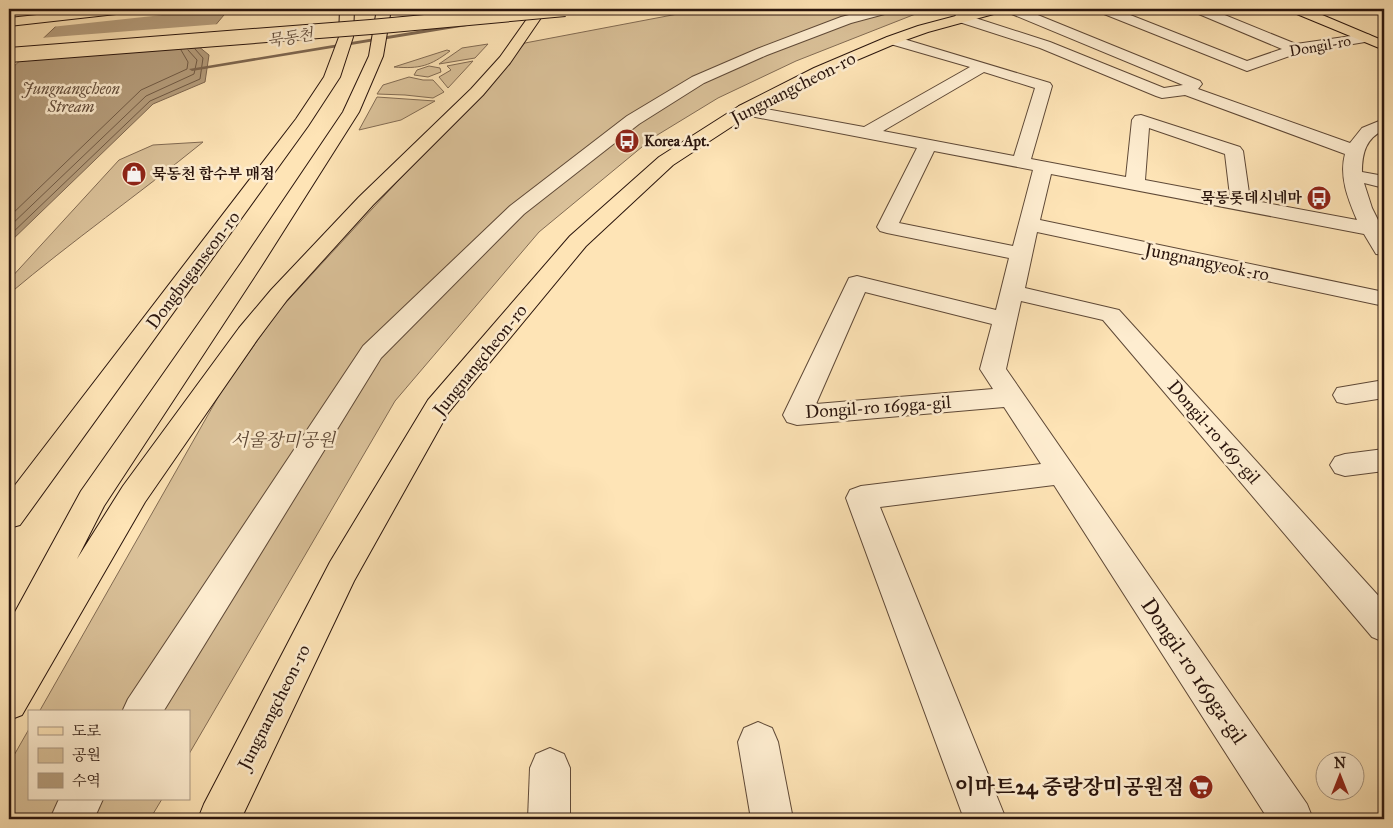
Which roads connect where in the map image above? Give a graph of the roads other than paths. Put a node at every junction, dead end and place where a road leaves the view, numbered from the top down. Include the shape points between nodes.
1 (26, 9) edge
2 (125, 9) edge
3 (347, 9) edge
4 (384, 9) edge
5 (458, 9) edge
6 (540, 9) edge
7 (565, 9) edge
8 (887, 9) edge
9 (996, 9) edge
10 (1012, 9) edge
11 (1104, 9) edge
12 (1199, 9) edge
13 (1297, 9) edge
14 (9, 10) edge
15 (961, 18) junction
16 (9, 22) edge
17 (1366, 38) junction
18 (892, 40) junction
19 (9, 45) edge
20 (1384, 46) edge
21 (1295, 49) junction
22 (9, 55) edge
23 (982, 66) junction
24 (1186, 90) junction
25 (745, 110) junction
26 (1384, 124) edge
27 (867, 133) junction
28 (928, 144) junction
29 (1354, 151) junction
30 (1032, 165) junction
31 (1352, 176) junction
32 (1384, 182) edge
33 (1135, 184) junction
34 (1241, 204) junction
35 (1029, 224) junction
36 (1371, 229) junction
37 (1384, 249) edge
38 (1020, 254) junction
39 (1384, 299) edge
40 (1008, 306) junction
41 (1384, 389) edge
42 (1346, 395) dead end
43 (1012, 397) junction
44 (1384, 460) edge
45 (1345, 465) dead end
46 (1062, 473) junction
47 (9, 516) edge
48 (1384, 626) edge
49 (9, 658) edge
50 (9, 702) edge
51 (142, 710) edge
52 (758, 742) dead end
53 (550, 768) dead end
54 (82, 800) edge
55 (71, 819) edge
56 (218, 819) edge
57 (548, 819) edge
58 (772, 819) edge
59 (985, 819) edge
60 (1292, 819) edge

1 - 14 main road
2 - 16 main road
3 - 47 main road, Dongbuganseon-ro via 346,37 332,77 184,283
4 - 49 main road via 376,56 351,112 92,499
5 - 19 main road
6 - 50 main road via 505,60 477,92 366,200 248,334 134,494
7 - 22 main road, bridge
8 - 51 street via 838,23 698,80 633,120 516,210 372,352
9 - 15 main road, Jungnangcheon-ro
10 - 24 street via 1194,84
11 - 21 street, Dongil-ro via 1247,66
12 - 21 street
13 - 17 main road, Dongil-ro
15 - 18 main road, Jungnangcheon-ro
15 - 24 street via 1045,46 1162,93
17 - 20 main road, Dongil-ro
17 - 21 street, Dongil-ro
18 - 23 street
18 - 25 main road, Jungnangcheon-ro via 819,71
23 - 27 street
23 - 30 street, Dongil-ro 169ga-gil via 1044,86
24 - 29 street
25 - 27 street
25 - 56 main road, Jungnangcheon-ro via 666,161 578,240 438,407 342,572
26 - 29 street via 1364,134
27 - 28 street
28 - 30 street
28 - 38 street via 887,227
29 - 31 street
30 - 33 street
30 - 35 street, Dongil-ro 169ga-gil
31 - 32 street
31 - 36 street
33 - 34 street
33 - 34 street via 1141,120 1234,151
34 - 36 street
35 - 38 street, Dongil-ro 169ga-gil
35 - 39 street, Jungnangyeok-ro
36 - 37 street
38 - 40 street, Dongil-ro 169ga-gil
40 - 43 street, Dongil-ro 169ga-gil via 993,368
40 - 43 street, Dongil-ro 169ga-gil via 857,284 797,415
40 - 48 street, Dongil-ro 169-gil via 1111,316
41 - 42 street
43 - 46 street, Dongil-ro 169ga-gil
44 - 45 street
46 - 59 street via 861,498
46 - 60 street, Dongil-ro 169ga-gil
52 - 58 street
53 - 57 street
54 - 55 street

